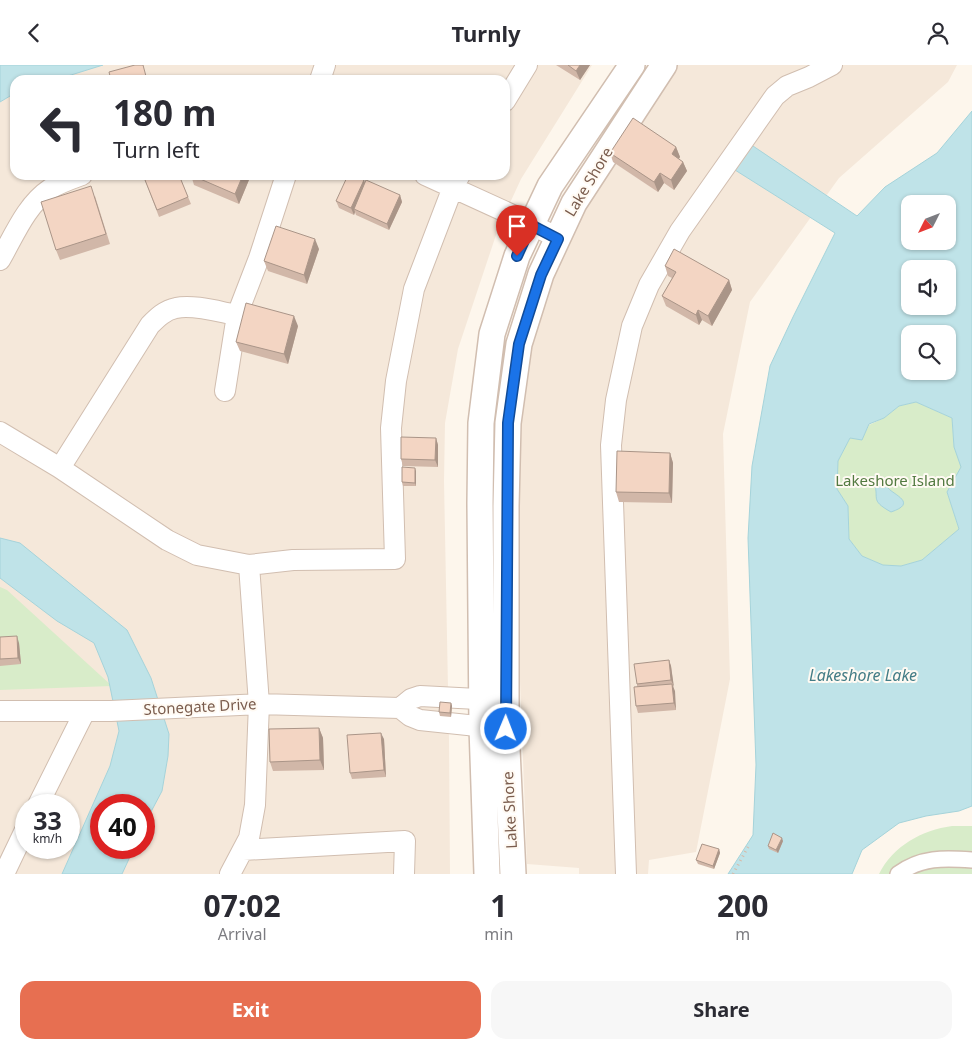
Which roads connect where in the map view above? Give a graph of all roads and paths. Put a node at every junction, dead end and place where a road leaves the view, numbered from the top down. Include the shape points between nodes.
1 (527, 65) edge
2 (632, 65) edge
3 (664, 65) edge
4 (832, 65) edge
5 (510, 93) edge
6 (70, 180) edge
7 (284, 180) edge
8 (457, 181) edge
9 (531, 225) junction
10 (558, 239) junction
11 (0, 260) edge
12 (237, 315) junction
13 (225, 391) dead end
14 (0, 432) edge
15 (60, 468) junction
16 (249, 565) junction
17 (475, 699) junction
18 (507, 701) junction
19 (259, 704) junction
20 (400, 708) junction
21 (0, 711) edge
22 (85, 711) junction
23 (474, 726) junction
24 (506, 729) junction
25 (44, 794) edge
26 (748, 847) dead end
27 (15, 848) edge
28 (243, 850) junction
29 (972, 860) edge
30 (4, 868) edge
31 (230, 874) edge
32 (404, 874) edge
33 (486, 874) edge
34 (513, 874) edge
35 (626, 874) edge
36 (733, 874) edge
37 (898, 874) edge

1 - 5 street
2 - 9 street, Lake Shore via 550,186
3 - 10 street, Lake Shore via 574,203
4 - 35 street via 787,85 775,95 680,231 649,285 632,326 616,400 611,445
6 - 11 street via 41,195 25,215
7 - 12 street
8 - 9 street
8 - 16 street via 414,289 396,381 391,428 395,559 293,560
9 - 10 street
9 - 17 street, Lake Shore via 517,256 492,334 481,423
10 - 18 street, Lake Shore via 541,275 519,344 508,423
12 - 13 street
12 - 15 street via 177,307 159,316 150,325
14 - 15 street
15 - 16 street via 167,540 197,555
16 - 19 street
17 - 18 street
17 - 20 street via 420,696
17 - 23 street, Lake Shore
18 - 24 street, Lake Shore
19 - 20 street, Stonegate Drive
19 - 22 street, Stonegate Drive
19 - 28 street via 255,805 249,838
20 - 23 street, Stonegate Drive via 420,720
21 - 22 street, Stonegate Drive
22 - 25 street
23 - 24 street, Stonegate Drive
23 - 33 street, Lake Shore
24 - 34 street, Lake Shore
26 - 36 path
27 - 30 street
28 - 31 street
28 - 32 street via 405,841
29 - 37 street via 926,860

